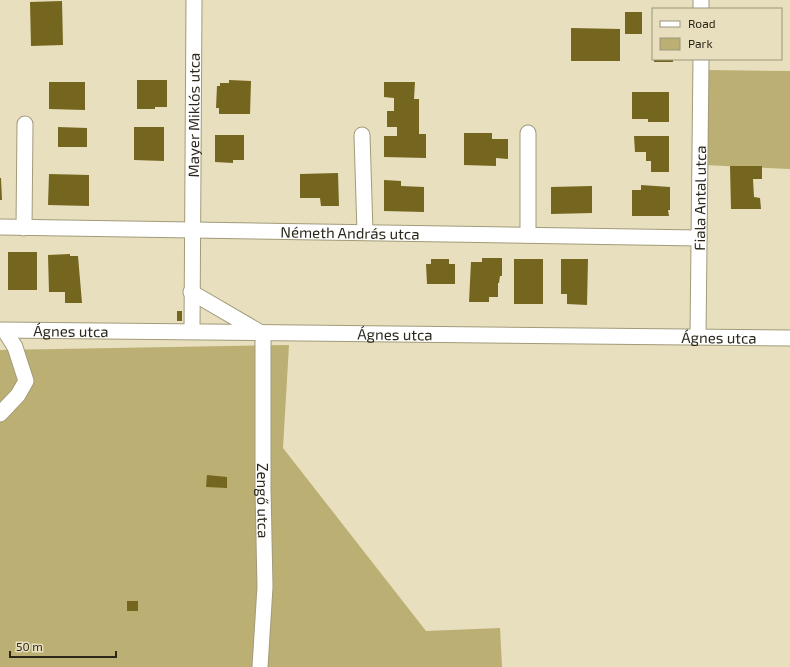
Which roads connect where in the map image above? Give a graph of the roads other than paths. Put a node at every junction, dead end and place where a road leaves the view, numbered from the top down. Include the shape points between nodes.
1 (194, 0) edge
2 (701, 60) edge
3 (25, 124) dead end
4 (528, 133) dead end
5 (362, 135) dead end
6 (0, 227) edge
7 (24, 228) junction
8 (192, 230) junction
9 (365, 232) junction
10 (528, 235) junction
11 (699, 238) junction
12 (191, 292) junction
13 (2, 331) edge
14 (192, 331) junction
15 (263, 334) junction
16 (698, 338) junction
17 (790, 338) edge
18 (0, 414) edge
19 (260, 667) edge

1 - 8 street, Mayer Miklós utca
2 - 11 street, Fiala Antal utca
3 - 7 street
4 - 10 street
5 - 9 street
6 - 7 street, Németh András utca
7 - 8 street, Németh András utca
8 - 9 street, Németh András utca
8 - 12 street, Mayer Miklós utca
9 - 10 street, Németh András utca
10 - 11 street, Németh András utca
11 - 16 street, Fiala Antal utca
12 - 14 street, Mayer Miklós utca
12 - 15 street
13 - 14 street, Ágnes utca
13 - 18 street via 15,347 26,381 18,396
14 - 15 street, Ágnes utca
15 - 16 street, Ágnes utca
15 - 19 street, Zengő utca via 264,586
16 - 17 street, Ágnes utca

